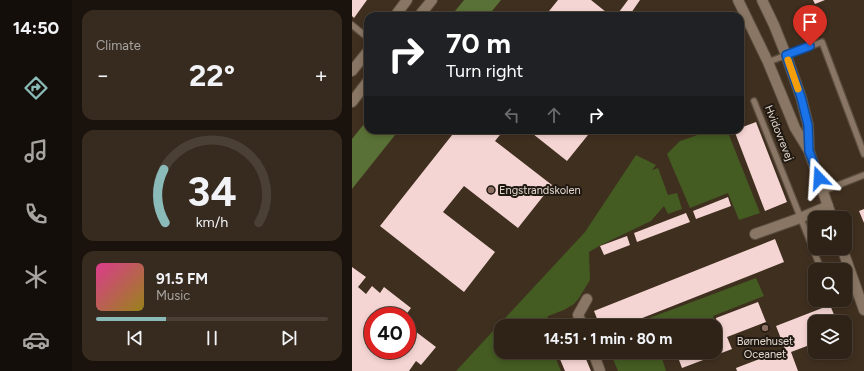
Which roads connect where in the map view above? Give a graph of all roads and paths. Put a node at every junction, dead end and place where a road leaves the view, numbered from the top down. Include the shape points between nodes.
1 (407, 0) edge
2 (432, 0) edge
3 (738, 0) edge
4 (762, 0) edge
5 (398, 12) edge
6 (422, 12) edge
7 (744, 12) edge
8 (744, 12) edge
9 (352, 25) edge
10 (364, 35) edge
11 (786, 55) junction
12 (364, 56) edge
13 (768, 62) junction
14 (352, 71) edge
15 (364, 86) edge
16 (754, 101) dead end
17 (352, 102) edge
18 (809, 151) junction
19 (864, 154) edge
20 (864, 175) edge
21 (823, 192) junction
22 (828, 206) junction
23 (830, 211) edge
24 (800, 218) junction
25 (755, 234) dead end
26 (844, 255) edge
27 (819, 263) edge
28 (587, 299) dead end
29 (864, 310) edge
30 (579, 319) edge
31 (596, 359) edge
32 (600, 371) edge

1 - 5 street
2 - 6 street
3 - 7 street, Hvidovrevej
4 - 11 street, Hvidovrevej
8 - 13 street, Hvidovrevej
9 - 10 lane
11 - 13 lane
11 - 18 street, Hvidovrevej via 808,125
11 - 19 lane via 822,42
12 - 14 street
13 - 18 street, Hvidovrevej via 795,128
15 - 17 street
16 - 24 lane, Hvidovrevej
18 - 21 street, Hvidovrevej
20 - 21 lane
21 - 22 street, Hvidovrevej
22 - 23 street, Hvidovrevej
22 - 24 street
24 - 25 street
24 - 27 lane, Hvidovrevej
26 - 29 street
28 - 30 street via 578,315
31 - 32 street

